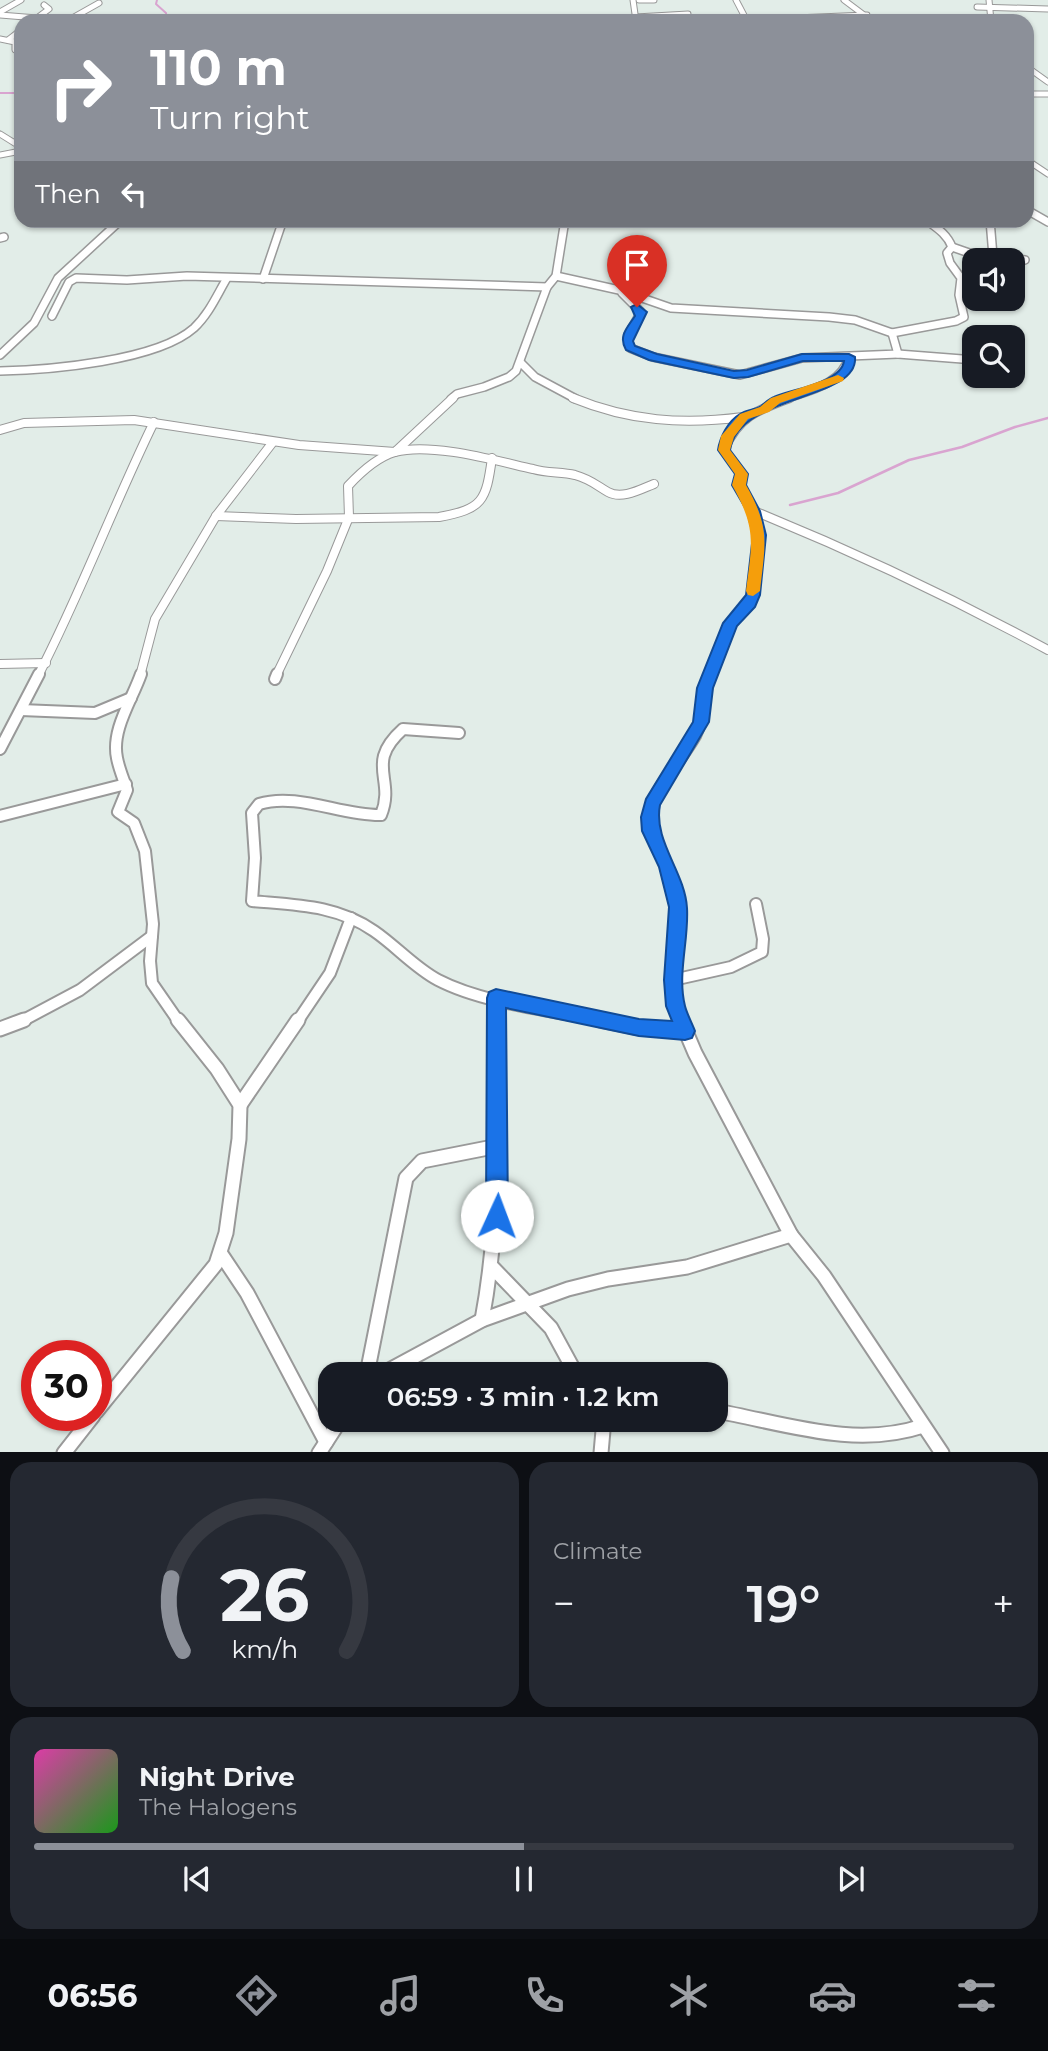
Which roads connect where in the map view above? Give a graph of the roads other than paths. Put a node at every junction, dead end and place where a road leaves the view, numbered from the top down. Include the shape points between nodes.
1 (21, 0) edge
2 (636, 0) edge
3 (654, 0) edge
4 (844, 0) edge
5 (989, 0) edge
6 (99, 3) dead end
7 (44, 5) dead end
8 (977, 7) dead end
9 (991, 9) junction
10 (1048, 9) edge
11 (0, 14) edge
12 (43, 14) edge
13 (79, 14) edge
14 (865, 14) edge
15 (991, 14) edge
16 (14, 35) edge
17 (0, 39) edge
18 (8, 40) junction
19 (14, 41) edge
20 (112, 228) edge
21 (280, 228) edge
22 (564, 228) edge
23 (938, 228) edge
24 (991, 228) edge
25 (952, 247) junction
26 (992, 248) edge
27 (962, 251) edge
28 (556, 276) junction
29 (227, 278) junction
30 (263, 279) junction
31 (547, 287) junction
32 (620, 290) junction
33 (52, 316) dead end
34 (892, 332) junction
35 (898, 354) junction
36 (0, 355) edge
37 (849, 357) junction
38 (962, 359) edge
39 (521, 363) junction
40 (0, 371) edge
41 (744, 417) junction
42 (154, 422) junction
43 (0, 430) edge
44 (273, 442) junction
45 (395, 452) junction
46 (492, 458) junction
47 (654, 484) dead end
48 (754, 511) junction
49 (216, 516) junction
50 (349, 517) junction
51 (1048, 649) edge
52 (46, 663) junction
53 (0, 664) edge
54 (275, 679) dead end
55 (131, 698) junction
56 (20, 710) junction
57 (459, 733) dead end
58 (0, 749) edge
59 (126, 784) junction
60 (0, 816) edge
61 (756, 904) dead end
62 (351, 918) junction
63 (152, 936) junction
64 (673, 980) junction
65 (496, 998) junction
66 (0, 1028) edge
67 (685, 1031) junction
68 (240, 1105) junction
69 (498, 1146) junction
70 (791, 1235) junction
71 (220, 1254) junction
72 (492, 1267) junction
73 (530, 1303) junction
74 (482, 1320) junction
75 (370, 1362) edge
76 (404, 1362) edge
77 (571, 1362) edge
78 (112, 1392) edge
79 (728, 1413) edge
80 (923, 1426) junction
81 (81, 1431) edge
82 (333, 1432) edge
83 (603, 1432) edge
84 (323, 1447) edge
85 (64, 1452) edge
86 (601, 1452) edge
87 (942, 1452) edge

1 - 11 street
2 - 3 street
4 - 14 street
5 - 9 street
6 - 13 street
7 - 12 street via 49,9
8 - 9 street
9 - 10 street
9 - 15 street
16 - 18 street
17 - 18 street
18 - 19 street
20 - 36 street via 58,278 34,323
21 - 30 street
22 - 28 street
23 - 25 street
24 - 26 street
25 - 27 street
25 - 34 street via 947,253 961,278 964,317
28 - 31 street
28 - 32 street
29 - 30 street
29 - 33 street via 76,278 69,282
29 - 40 street via 192,330 178,337 106,359
30 - 31 street
31 - 39 street
32 - 34 street via 671,308 829,317
32 - 37 street via 641,312 627,341 638,353 740,375 793,359
34 - 35 street
35 - 37 street
35 - 38 street
37 - 41 street via 847,371 833,382 776,400
39 - 41 street via 548,386 620,411 696,423
39 - 45 street via 509,377 457,394
41 - 48 street via 727,436 724,450 742,474 739,485
42 - 43 street via 37,423
42 - 44 street
42 - 52 street
44 - 45 street
44 - 49 street
45 - 46 street
45 - 50 street via 352,479
46 - 47 street via 587,478 616,494
46 - 50 street via 488,494 472,509 439,517
48 - 51 street via 853,551
48 - 64 street via 760,535 753,595 730,623 705,688 701,722 652,804 649,817 678,907
49 - 50 street
49 - 55 street via 155,619
50 - 54 street
52 - 53 street
52 - 56 street
55 - 56 street via 95,713
55 - 59 street via 116,757
56 - 58 street
57 - 62 street via 403,729 398,733 380,764 385,796 381,815 269,801 258,804 252,813 253,901 323,907
59 - 60 street
59 - 63 street via 118,813 134,824 145,851
61 - 64 street via 762,952 716,971
62 - 65 street via 436,979
62 - 68 street via 330,973
63 - 66 street via 34,1018
63 - 68 street via 152,983
64 - 67 street via 675,1006
65 - 67 street via 639,1028
65 - 69 street
67 - 70 street
68 - 71 street via 239,1139
69 - 72 street
69 - 75 street via 422,1161 406,1178
70 - 73 street via 687,1268 594,1282
70 - 80 street via 824,1276
71 - 78 street
71 - 84 street via 253,1300
72 - 73 street
72 - 74 street
73 - 74 street
73 - 77 street via 562,1340
74 - 76 street
79 - 80 street via 872,1437 908,1433
80 - 87 street
81 - 85 street
82 - 84 street
83 - 86 street

